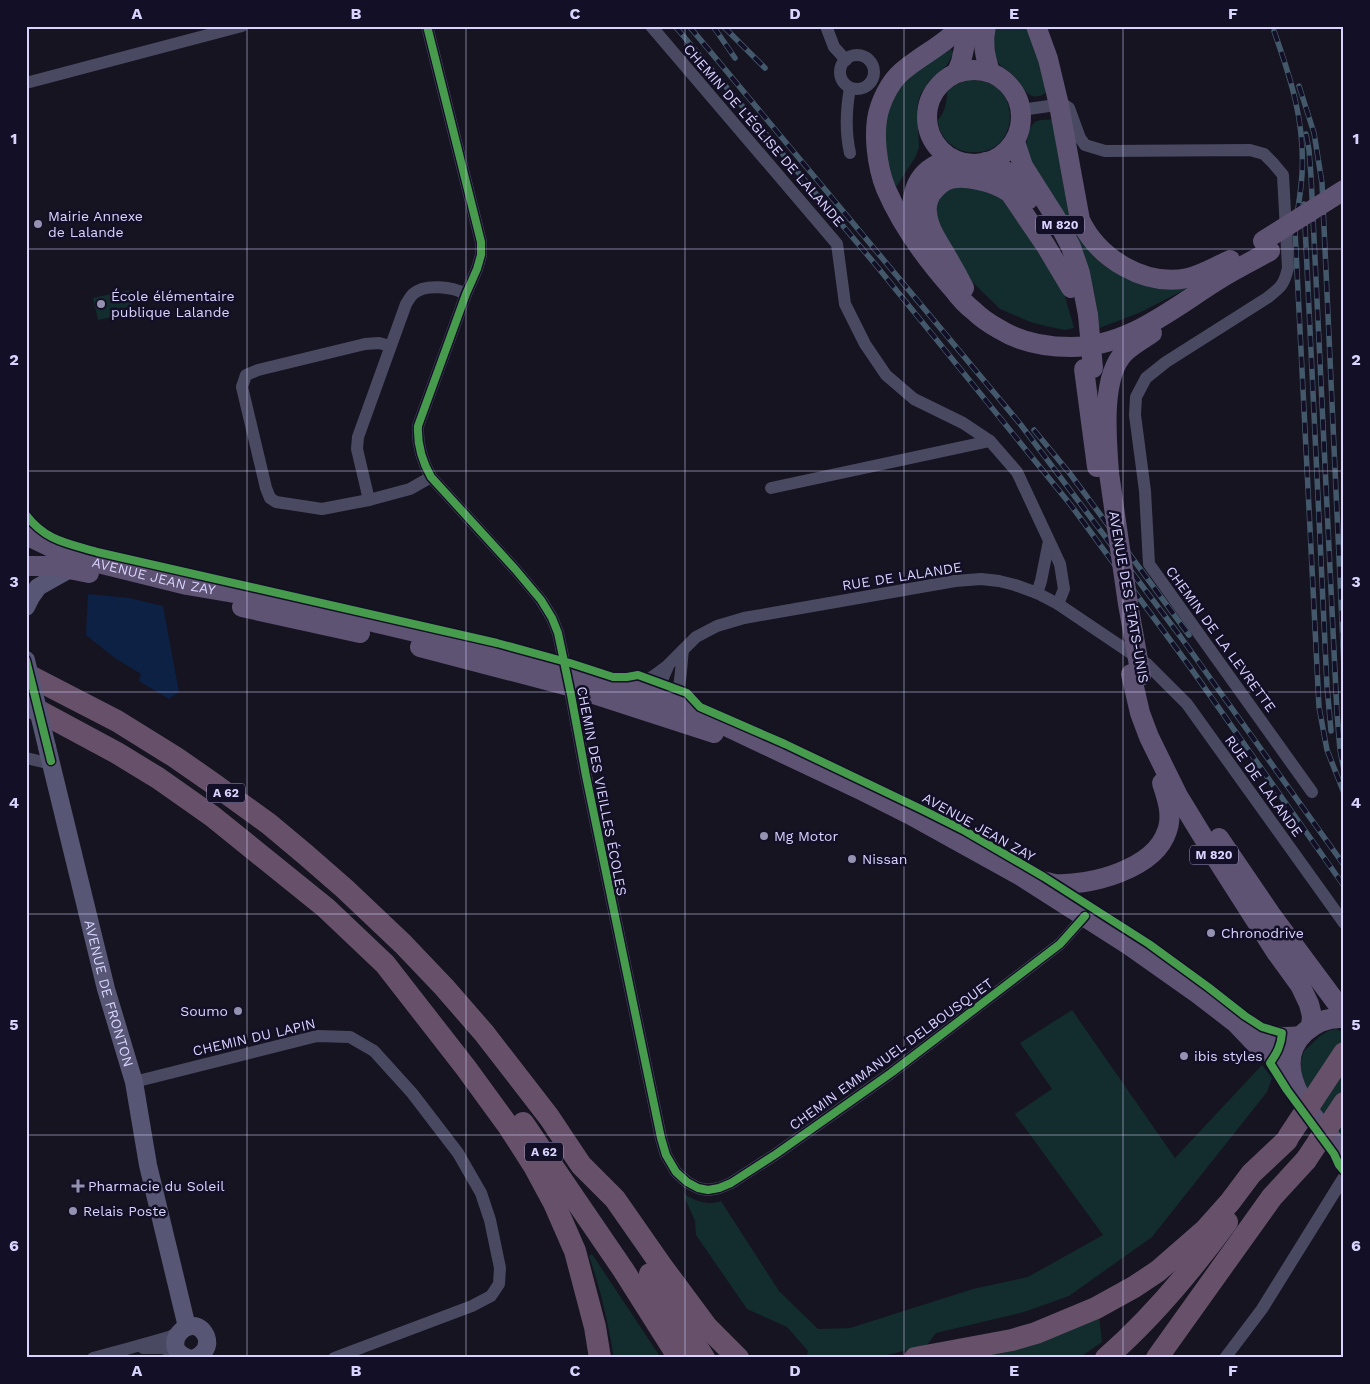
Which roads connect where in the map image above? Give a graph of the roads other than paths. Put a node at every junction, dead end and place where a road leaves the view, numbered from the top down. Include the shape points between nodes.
1 (242, 26) edge
2 (428, 26) edge
3 (651, 26) edge
4 (826, 26) edge
5 (962, 26) edge
6 (969, 26) edge
7 (986, 26) edge
8 (1036, 26) edge
9 (846, 60) junction
10 (957, 72) junction
11 (990, 72) junction
12 (26, 83) edge
13 (850, 88) junction
14 (1059, 105) junction
15 (1021, 110) junction
16 (932, 138) junction
17 (1014, 142) junction
18 (850, 154) dead end
19 (953, 159) junction
20 (986, 162) junction
21 (1344, 190) edge
22 (1344, 205) edge
23 (897, 210) junction
24 (1266, 246) junction
25 (1246, 252) junction
26 (964, 288) junction
27 (1071, 288) junction
28 (466, 294) junction
29 (1083, 316) junction
30 (390, 346) junction
31 (990, 441) junction
32 (1103, 474) junction
33 (431, 478) junction
34 (771, 488) dead end
35 (369, 500) junction
36 (26, 535) edge
37 (1049, 541) junction
38 (26, 566) edge
39 (70, 569) junction
40 (1037, 593) junction
41 (1058, 604) junction
42 (26, 607) edge
43 (683, 650) junction
44 (26, 660) edge
45 (669, 664) junction
46 (26, 674) edge
47 (1136, 675) junction
48 (566, 676) junction
49 (627, 687) junction
50 (26, 704) edge
51 (665, 706) junction
52 (1149, 737) junction
53 (49, 754) junction
54 (26, 758) edge
55 (1312, 792) dead end
56 (1021, 876) junction
57 (1098, 880) junction
58 (1085, 916) junction
59 (1344, 923) edge
60 (385, 964) junction
61 (1344, 1013) edge
62 (1344, 1018) edge
63 (1236, 1023) junction
64 (1306, 1032) junction
65 (1344, 1053) edge
66 (1291, 1072) junction
67 (134, 1082) junction
68 (1344, 1103) edge
69 (1288, 1138) junction
70 (1344, 1152) edge
71 (1306, 1160) junction
72 (581, 1165) junction
73 (1344, 1178) edge
74 (698, 1188) joint
75 (1344, 1188) edge
76 (1331, 1199) junction
77 (183, 1330) junction
78 (130, 1348) junction
79 (188, 1356) edge
80 (92, 1358) edge
81 (334, 1358) edge
82 (600, 1358) edge
83 (679, 1358) edge
84 (704, 1358) edge
85 (738, 1358) edge
86 (915, 1358) edge
87 (1106, 1358) edge
88 (1157, 1358) edge
89 (1176, 1358) edge
90 (1225, 1358) edge

1 - 12 street
2 - 28 street, CHEMIN DES VIEILLES ÉCOLES via 481,242 481,255
3 - 31 street, CHEMIN DE L'ÉGLISE DE LALANDE via 837,244 845,304 865,344 886,375 914,399 964,423
4 - 9 street via 834,47
5 - 23 main road via 895,79 879,109 876,127 880,168
6 - 10 main road
7 - 11 main road via 983,50
8 - 14 main road
9 - 13 street via 840,73
9 - 13 street via 852,56 864,58 874,73 863,88
10 - 11 main road via 973,69
10 - 16 main road via 943,80 927,107 927,123
11 - 15 main road via 1011,87
13 - 18 street via 846,136
14 - 15 street
14 - 25 main road via 1080,220 1094,242 1110,258 1132,271 1170,280 1189,278
14 - 55 street, CHEMIN DE LA LEVRETTE via 1069,108 1085,145 1105,151 1250,150 1264,154 1283,175 1286,280 1267,298 1146,378 1136,397 1135,415 1145,491 1149,564
15 - 17 main road via 1022,121
16 - 19 main road
16 - 23 main road via 901,188
17 - 20 main road via 1007,151
17 - 29 main road, AVENUE DES ÉTATS-UNIS / M 820 via 1023,166 1071,247 1080,273
19 - 20 main road via 964,163
19 - 26 main road via 939,163 921,179 915,189 912,210 919,230 945,268
20 - 27 main road, AVENUE DES ÉTATS-UNIS / M 820 via 1012,175 1033,205 1057,244
21 - 24 main road, bridge
22 - 24 main road
23 - 24 main road via 941,276 973,311 1000,330 1028,342 1049,346 1093,345 1136,332
24 - 25 main road
24 - 32 main road via 1249,270 1123,354 1109,382
25 - 26 main road via 1209,279 1138,321 1088,337 1048,336 1027,330 987,308
26 - 27 main road, AVENUE DES ÉTATS-UNIS via 926,212 928,198 935,188 955,178 993,184 1010,193
27 - 29 main road, AVENUE DES ÉTATS-UNIS / M 820
28 - 30 street via 436,287 413,294
28 - 33 street, CHEMIN DES VIEILLES ÉCOLES via 418,426 420,451
29 - 32 main road, AVENUE DES ÉTATS-UNIS / M 820, bridge
30 - 35 street via 358,437 357,450
30 - 35 street via 365,344 258,370 246,375 242,387 270,498 276,502 322,509
31 - 34 street
31 - 37 street, CHEMIN DE L'ÉGLISE DE LALANDE via 1017,472
32 - 47 main road, AVENUE DES ÉTATS-UNIS / M 820 via 1106,540
33 - 35 street via 410,489
33 - 48 street, CHEMIN DES VIEILLES ÉCOLES via 540,600 558,633
36 - 48 main road, AVENUE JEAN ZAY via 82,559 187,585 288,602
37 - 40 street
37 - 41 street, CHEMIN DE L'ÉGLISE DE LALANDE via 1063,577 1064,589
38 - 39 main road, AVENUE JEAN ZAY
39 - 42 main road via 38,587
39 - 48 main road, AVENUE JEAN ZAY
40 - 41 street, RUE DE LALANDE
40 - 43 street, RUE DE LALANDE via 999,581 955,581 744,618 696,637
41 - 59 street, RUE DE LALANDE via 1147,664 1187,704
43 - 45 street, RUE DE LALANDE
43 - 51 street via 680,685
44 - 53 main road, AVENUE DE FRONTON, bridge
45 - 49 street, RUE DE LALANDE via 638,685
45 - 51 street, RUE DE LALANDE via 663,678
46 - 72 highway, A 62 via 117,721 175,757 269,824 345,889 403,944 484,1033 549,1117
47 - 52 main road, AVENUE DES ÉTATS-UNIS / M 820 via 1140,713
47 - 61 main road, AVENUE DES ÉTATS-UNIS / M 820 via 1170,760 1193,801
48 - 49 main road, AVENUE JEAN ZAY
48 - 51 main road, AVENUE JEAN ZAY
48 - 74 street, CHEMIN DES VIEILLES ÉCOLES via 661,1138 676,1172
49 - 51 main road, AVENUE JEAN ZAY
50 - 60 highway, A 62 via 117,753 212,816 326,908
51 - 56 main road, AVENUE JEAN ZAY via 704,716 801,762 909,814
52 - 57 main road via 1168,802 1170,821 1167,833 1144,860
52 - 64 main road, AVENUE DES ÉTATS-UNIS / M 820 via 1178,796 1300,985 1312,1016
53 - 54 street via 43,762
53 - 67 main road, AVENUE DE FRONTON via 106,989
56 - 57 main road via 1054,884
56 - 58 main road, AVENUE JEAN ZAY
57 - 58 main road via 1084,903
58 - 63 main road, AVENUE JEAN ZAY
58 - 74 street, CHEMIN EMMANUEL DELBOUSQUET via 1060,944 875,1085 731,1183 708,1190
60 - 82 highway via 466,1068 534,1166 575,1251 596,1327
60 - 83 highway, A 62 via 476,1061 521,1120
62 - 64 main road, AVENUE JEAN ZAY via 1321,1022
63 - 64 main road, AVENUE JEAN ZAY via 1276,1038
63 - 66 main road, AVENUE JEAN ZAY
64 - 66 main road via 1294,1046
65 - 69 highway, bridge
66 - 70 main road via 1296,1090 1308,1109
67 - 77 main road, AVENUE DE FRONTON
67 - 81 street, CHEMIN DU LAPIN via 317,1036 350,1037 374,1051 412,1092 458,1153 481,1192 490,1220 500,1268 499,1284 491,1296 472,1306
68 - 71 highway, bridge
69 - 86 highway via 1251,1174 1205,1230 1134,1288 1036,1333
69 - 87 highway via 1260,1180 1170,1294
71 - 88 highway via 1272,1197
71 - 89 highway via 1282,1203
72 - 84 highway, A 62
72 - 85 highway via 616,1199 707,1326
73 - 76 street
75 - 76 street
76 - 90 street via 1262,1309
77 - 78 street
77 - 79 main road via 176,1343
77 - 79 main road via 192,1326 202,1330 207,1339 206,1348 199,1356
78 - 79 street via 163,1348
78 - 80 street

